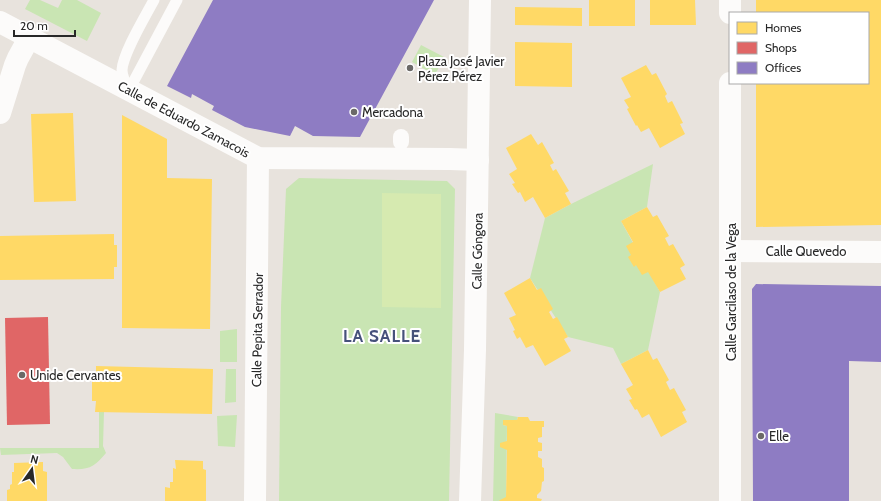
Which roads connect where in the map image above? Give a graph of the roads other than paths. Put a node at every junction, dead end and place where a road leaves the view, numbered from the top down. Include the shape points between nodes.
1 (154, 0) edge
2 (177, 0) edge
3 (480, 0) edge
4 (730, 0) edge
5 (730, 12) edge
6 (0, 22) edge
7 (29, 38) junction
8 (730, 84) edge
9 (129, 90) junction
10 (0, 113) edge
11 (258, 158) junction
12 (478, 160) junction
13 (731, 251) junction
14 (881, 252) edge
15 (254, 501) edge
16 (470, 501) edge
17 (730, 501) edge

1 - 9 lane via 123,65 122,72
2 - 9 lane
3 - 12 street, Calle Góngora
4 - 5 street
6 - 7 street, Calle de Eduardo Zamacois
7 - 9 street, Calle de Eduardo Zamacois
7 - 10 street via 15,65
8 - 13 street, Calle Garcilaso de la Vega
9 - 11 street, Calle de Eduardo Zamacois
11 - 12 street, Calle de Eduardo Zamacois
11 - 15 street, Calle Pepita Serrador
12 - 16 street, Calle Góngora
13 - 14 street, Calle Quevedo
13 - 17 street, Calle Garcilaso de la Vega

